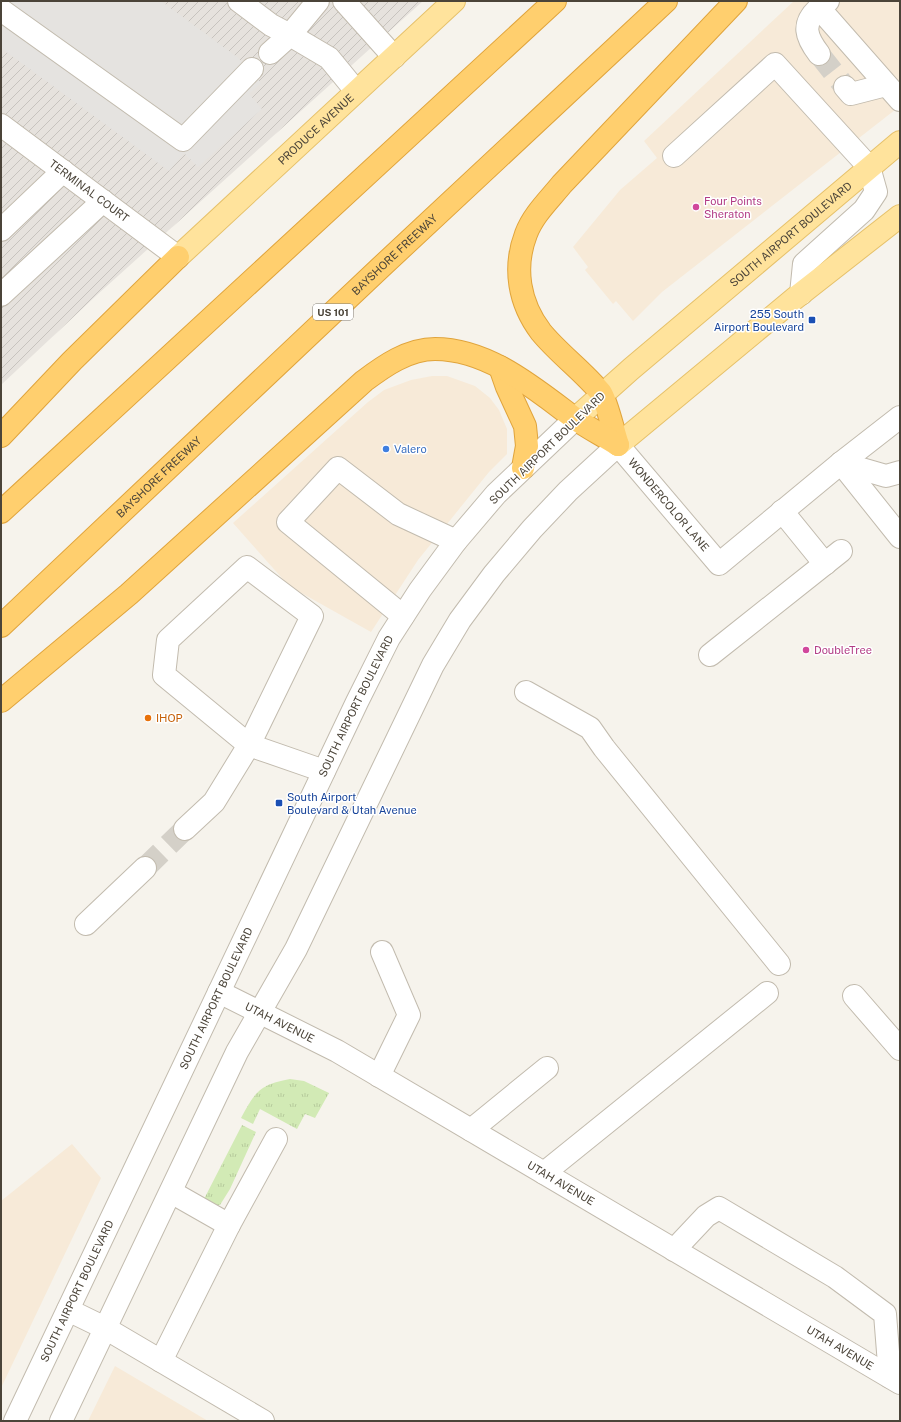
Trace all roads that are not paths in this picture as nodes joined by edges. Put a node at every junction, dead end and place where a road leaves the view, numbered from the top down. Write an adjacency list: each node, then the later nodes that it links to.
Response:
1 (239, 1): 10 (street)
2 (318, 1): 10 (street)
3 (344, 1): 13 (street)
4 (454, 1): 13 (main road, PRODUCE AVENUE)
5 (556, 1): 39 (highway)
6 (666, 1): 43 (highway, BAYSHORE FREEWAY / US 101)
7 (736, 1): 30 (highway)
8 (823, 4): 12 (street); 17 (street)
9 (1, 10): 14 (street)
10 (290, 35): 11 (street); 16 (street)
11 (270, 53)
12 (819, 54)
13 (394, 57): 16 (main road, PRODUCE AVENUE)
14 (252, 69)
15 (845, 87): 17 (street)
16 (356, 91): 26 (main road, PRODUCE AVENUE)
17 (893, 93)
18 (1, 125): 22 (street, TERMINAL COURT)
19 (900, 142): 21 (main road, SOUTH AIRPORT BOULEVARD)
20 (674, 156): 21 (street)
21 (869, 167): 28 (street); 30 (main road, SOUTH AIRPORT BOULEVARD)
22 (63, 172): 23 (street, TERMINAL COURT); 25 (street)
23 (103, 201): 26 (street, TERMINAL COURT); 27 (street)
24 (900, 216): 28 (main road)
25 (1, 230)
26 (178, 257): 33 (highway)
27 (1, 294)
28 (801, 294): 34 (main road)
29 (500, 367): 32 (highway); 36 (highway); 46 (highway)
30 (602, 395): 32 (main road, SOUTH AIRPORT BOULEVARD); 34 (highway)
31 (900, 417): 35 (street)
32 (575, 419): 34 (highway); 36 (street, SOUTH AIRPORT BOULEVARD)
33 (1, 436)
34 (618, 445): 38 (street, WONDERCOLOR LANE); 57 (street)
35 (841, 463): 37 (street); 38 (street); 40 (street)
36 (523, 468): 41 (street, SOUTH AIRPORT BOULEVARD)
37 (900, 472)
38 (782, 511): 44 (street)
39 (1, 512)
40 (900, 537)
41 (456, 541): 42 (street, SOUTH AIRPORT BOULEVARD); 42 (street)
42 (403, 616): 48 (street, SOUTH AIRPORT BOULEVARD)
43 (1, 626)
44 (710, 655)
45 (526, 692): 53 (street)
46 (1, 701)
47 (249, 745): 47 (street); 48 (street); 49 (street)
48 (324, 771): 54 (street, SOUTH AIRPORT BOULEVARD)
49 (186, 829)
50 (145, 868): 51 (street)
51 (86, 924)
52 (382, 952): 60 (street)
53 (779, 964)
54 (219, 992): 57 (street, UTAH AVENUE); 67 (street, SOUTH AIRPORT BOULEVARD)
55 (766, 993): 63 (street)
56 (854, 996): 58 (street)
57 (260, 1013): 60 (street, UTAH AVENUE); 64 (street)
58 (900, 1049)
59 (548, 1068): 61 (street)
60 (379, 1076): 61 (street, UTAH AVENUE)
61 (471, 1130): 63 (street, UTAH AVENUE)
62 (276, 1139): 65 (street)
63 (544, 1173): 66 (street, UTAH AVENUE)
64 (171, 1192): 65 (street); 68 (street)
65 (230, 1225): 69 (street)
66 (674, 1250): 70 (street, UTAH AVENUE); 70 (street)
67 (68, 1310): 68 (street); 71 (street, SOUTH AIRPORT BOULEVARD)
68 (105, 1328): 69 (street); 72 (street)
69 (161, 1360): 73 (street)
70 (895, 1380)
71 (16, 1421)
72 (61, 1421)
73 (263, 1421)

